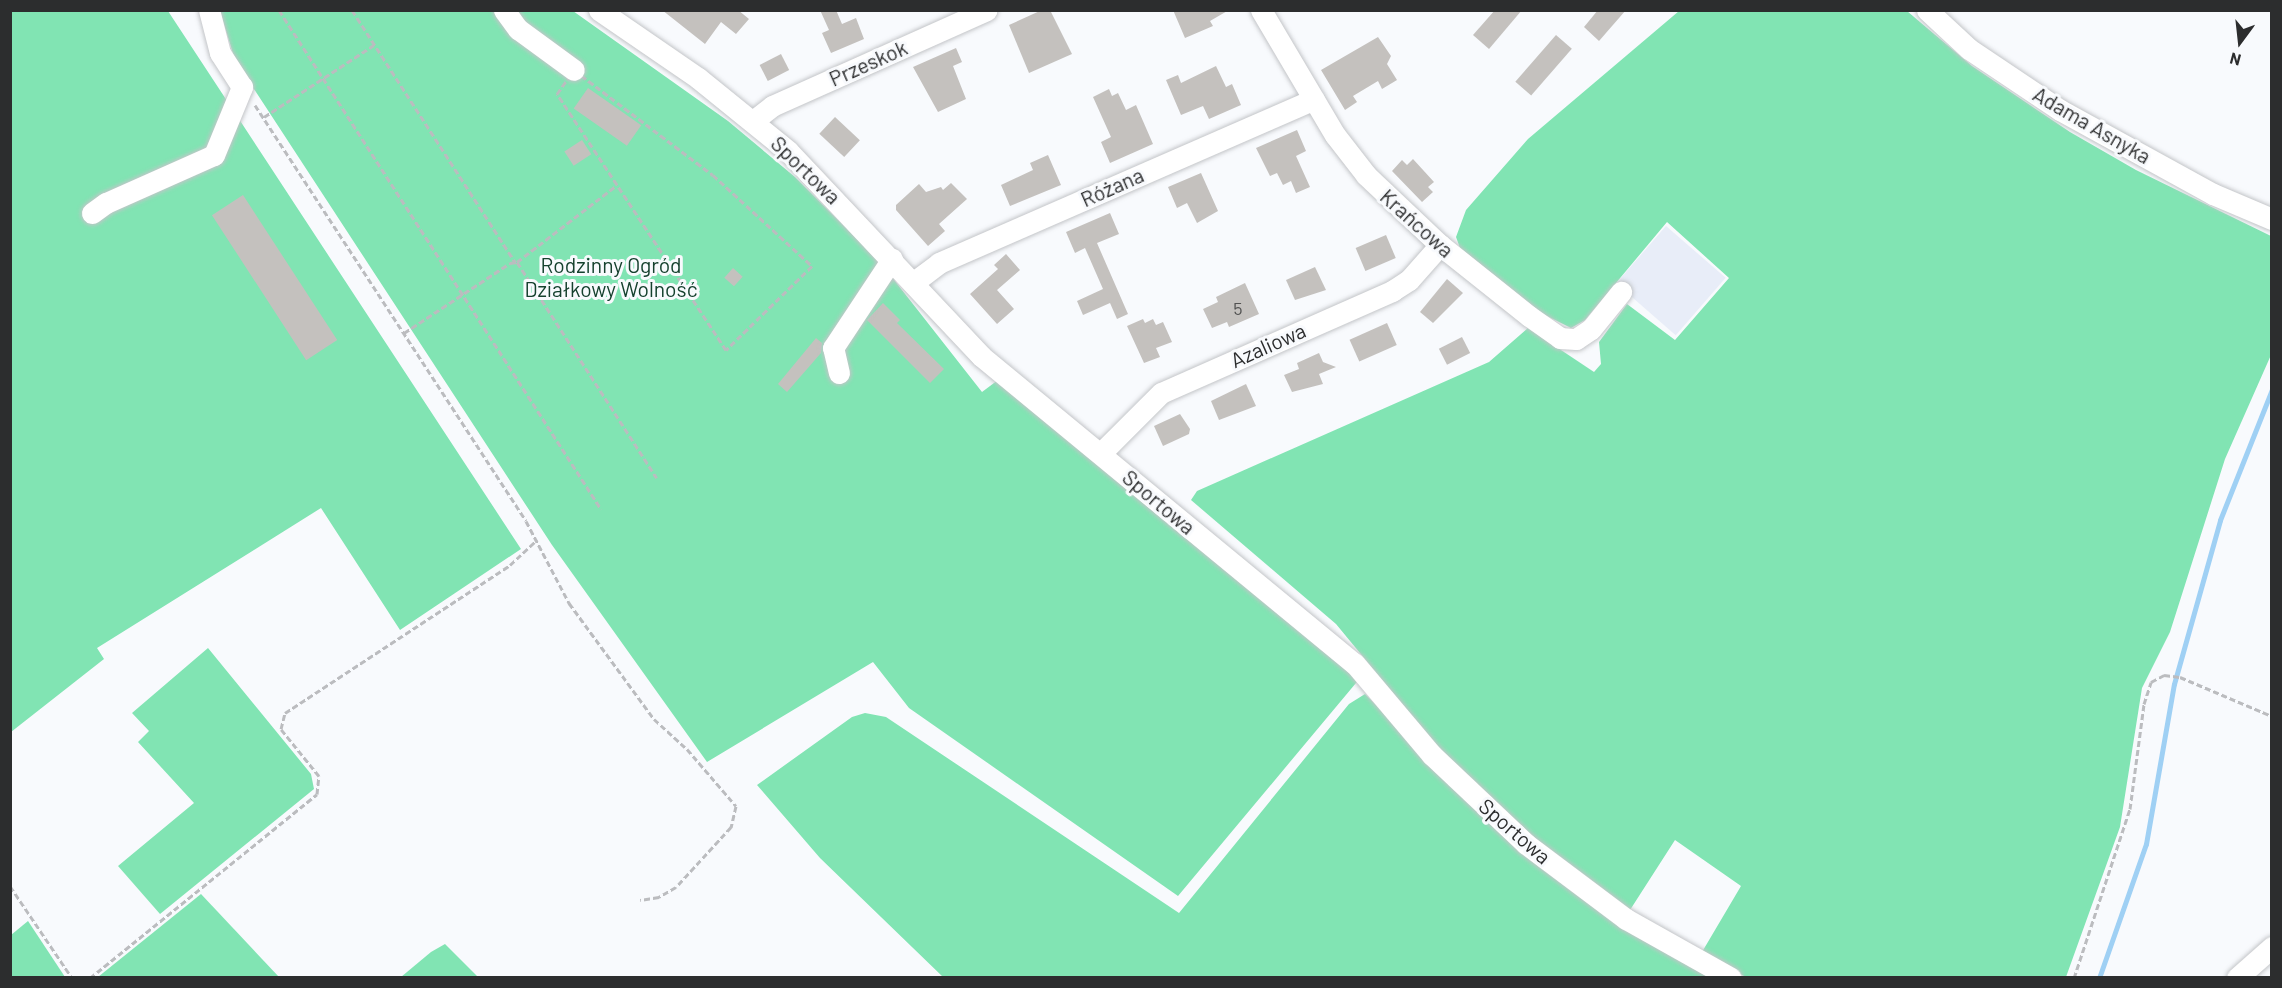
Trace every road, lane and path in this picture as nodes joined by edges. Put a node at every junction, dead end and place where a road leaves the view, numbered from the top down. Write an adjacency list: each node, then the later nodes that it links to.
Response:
1 (209, 10): 12 (street)
2 (279, 10): 11 (path)
3 (352, 10): 9 (path)
4 (504, 10): 10 (street)
5 (599, 10): 15 (street, Sportowa)
6 (987, 10): 15 (street, Przeskok)
7 (1261, 10): 13 (street, Krańcowa)
8 (1927, 10): 18 (street, Adama Asnyka)
9 (374, 45): 11 (path); 21 (path)
10 (574, 70): 16 (path); 16 (path)
11 (322, 78): 14 (path); 24 (path)
12 (242, 87): 14 (path); 17 (street)
13 (1314, 99): 19 (street, Krańcowa); 22 (street, Różana)
14 (264, 117): 25 (path)
15 (753, 121): 20 (street, Sportowa)
16 (617, 185): 21 (path)
17 (92, 213)
18 (2271, 219)
19 (1440, 245): 23 (street, Krańcowa); 27 (street, Azaliowa)
20 (892, 259): 22 (street, Sportowa); 26 (street)
21 (516, 262): 24 (path); 28 (path)
22 (914, 282): 27 (street, Sportowa)
23 (1621, 292)
24 (462, 295): 25 (path); 29 (path)
25 (405, 333): 30 (path)
26 (839, 373)
27 (1101, 453): 37 (street, Sportowa)
28 (657, 478)
29 (601, 509)
30 (537, 540): 33 (path); 36 (path)
31 (2271, 717): 38 (path)
32 (10, 886): 35 (path)
33 (640, 900)
34 (2271, 947): 39 (street)
35 (72, 978)
36 (90, 978)
37 (1731, 978)
38 (2074, 978)
39 (2238, 978)

